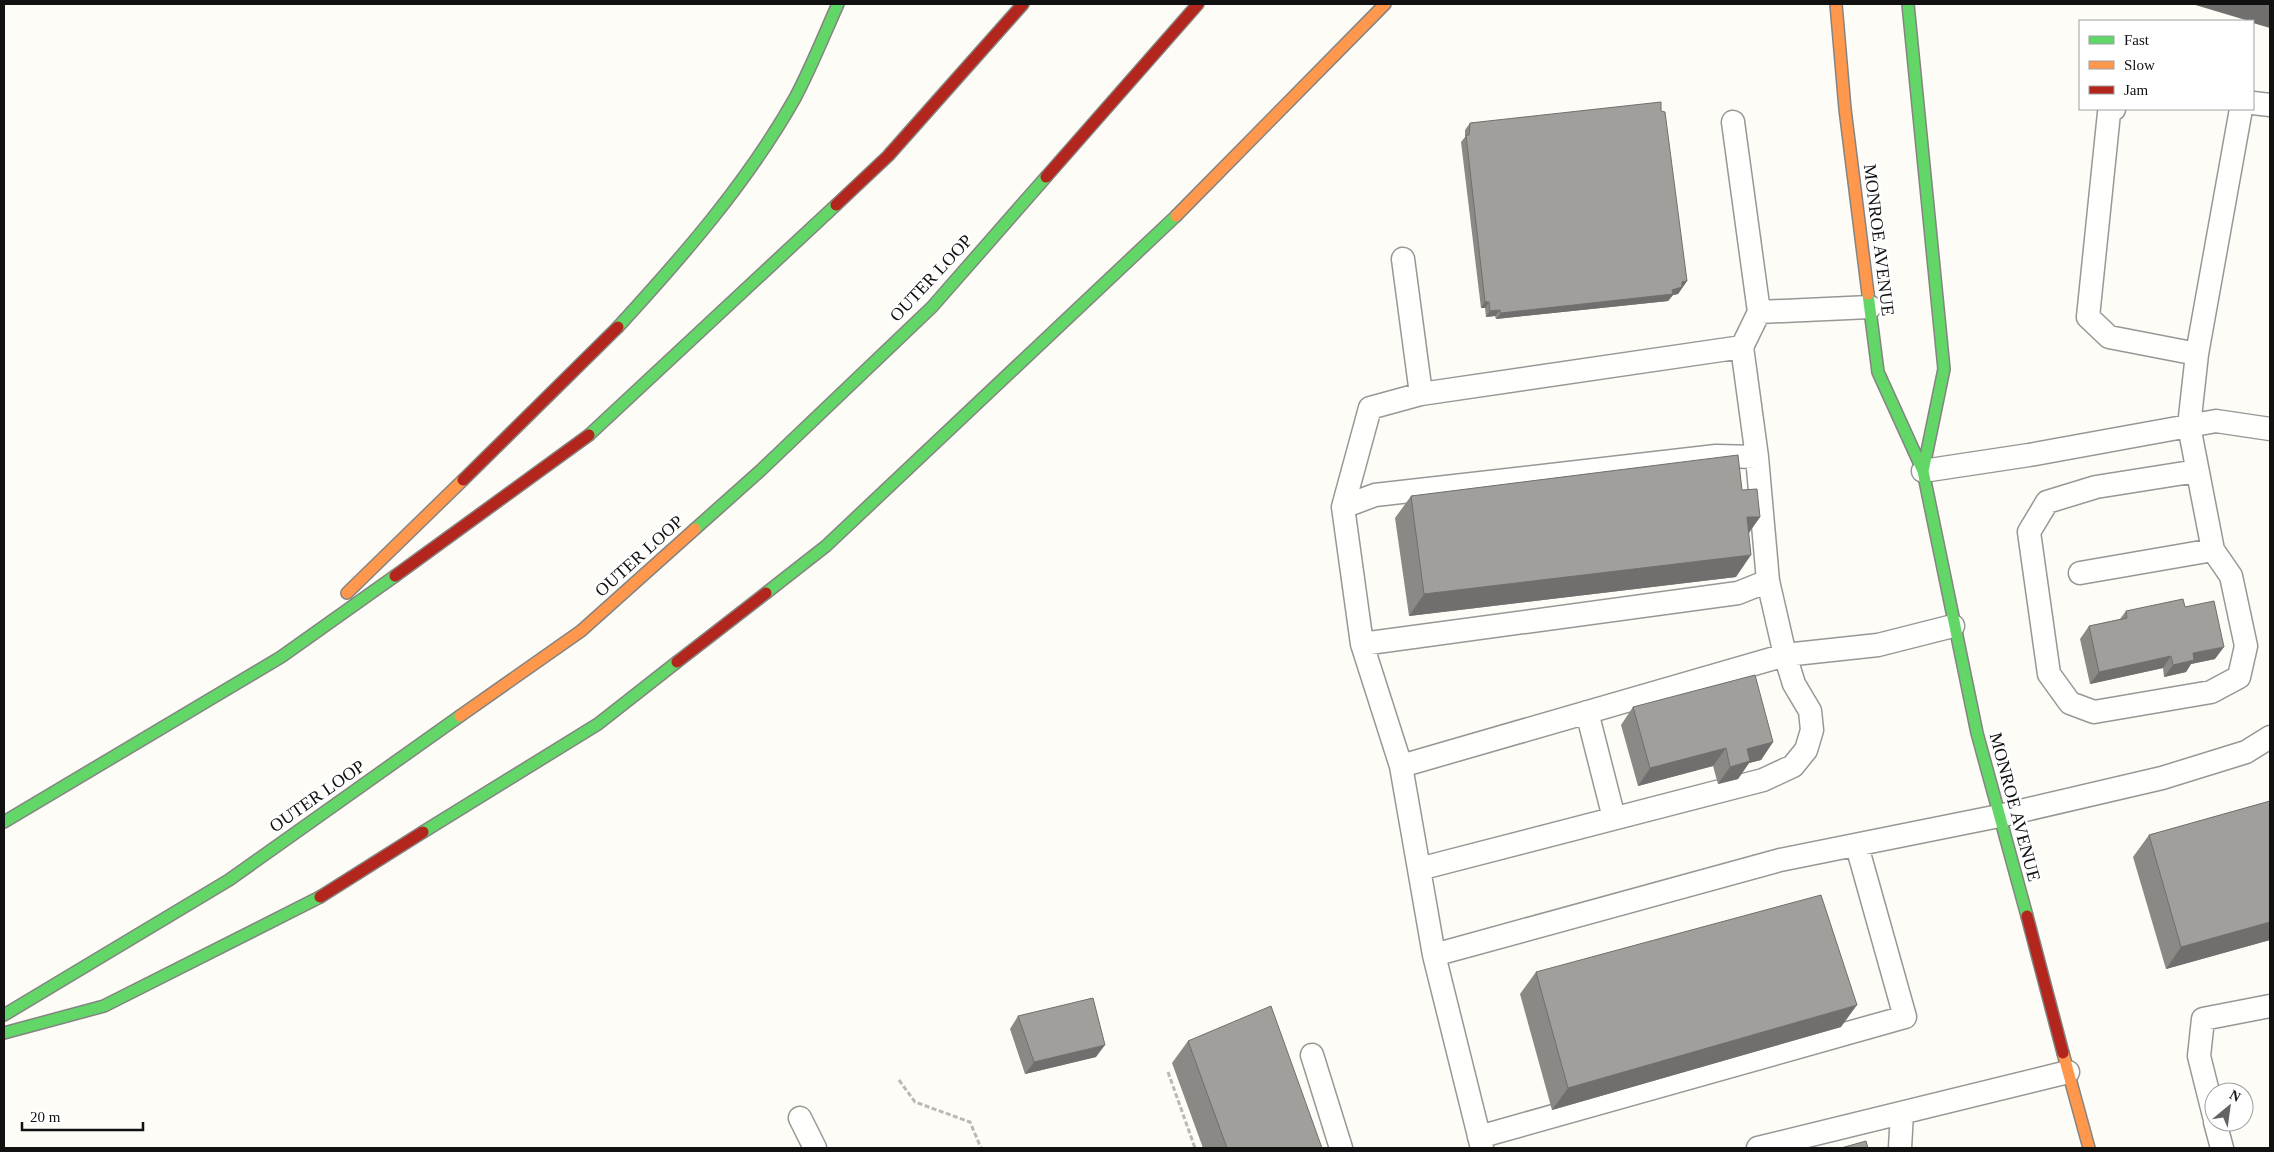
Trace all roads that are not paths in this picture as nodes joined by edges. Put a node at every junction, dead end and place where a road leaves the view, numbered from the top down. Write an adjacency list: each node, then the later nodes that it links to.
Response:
1 (838, 4): 30 (main road)
2 (1023, 4): 30 (main road)
3 (1198, 4): 41 (main road, OUTER LOOP)
4 (1384, 4): 42 (main road)
5 (1836, 4): 13 (main road, MONROE AVENUE)
6 (1908, 4): 21 (main road, MONROE AVENUE)
7 (2254, 103): 8 (lane)
8 (2270, 105)
9 (2113, 110): 16 (lane)
10 (2241, 110): 16 (lane)
11 (1733, 122): 14 (lane)
12 (1403, 259): 17 (lane)
13 (1870, 307): 14 (lane); 21 (main road, MONROE AVENUE)
14 (1760, 312): 15 (lane)
15 (1742, 347): 17 (lane); 20 (lane)
16 (2197, 354): 18 (lane)
17 (1421, 394): 23 (lane)
18 (2189, 426): 19 (lane); 21 (lane); 22 (lane)
19 (2270, 429)
20 (1757, 457): 23 (lane); 26 (lane)
21 (1923, 471): 27 (main road, MONROE AVENUE)
22 (2197, 471): 24 (lane); 24 (lane)
23 (1343, 507): 28 (lane)
24 (2213, 550): 25 (lane)
25 (2080, 573)
26 (1768, 581): 28 (lane); 29 (lane)
27 (1953, 626): 29 (lane); 34 (main road, MONROE AVENUE)
28 (1362, 644): 33 (lane)
29 (1785, 655): 31 (lane); 35 (lane)
30 (281, 657): 36 (main road)
31 (1587, 712): 33 (lane); 35 (lane)
32 (2270, 737): 34 (lane)
33 (1402, 766): 38 (lane)
34 (1999, 816): 37 (lane); 44 (main road, MONROE AVENUE)
35 (1614, 818): 38 (lane)
36 (4, 822)
37 (1857, 846): 39 (lane); 49 (lane)
38 (1419, 869): 39 (lane)
39 (1434, 956): 49 (lane)
40 (2270, 1006): 45 (lane)
41 (4, 1016)
42 (4, 1033)
43 (1312, 1054): 51 (lane)
44 (2068, 1072): 46 (lane); 54 (main road, MONROE AVENUE)
45 (2206, 1082)
46 (1902, 1113): 52 (lane); 53 (lane)
47 (800, 1118): 50 (lane)
48 (2218, 1132): 55 (lane)
49 (1480, 1143)
50 (815, 1148)
51 (1341, 1148)
52 (1758, 1148)
53 (1900, 1148)
54 (2089, 1148)
55 (2222, 1148)

